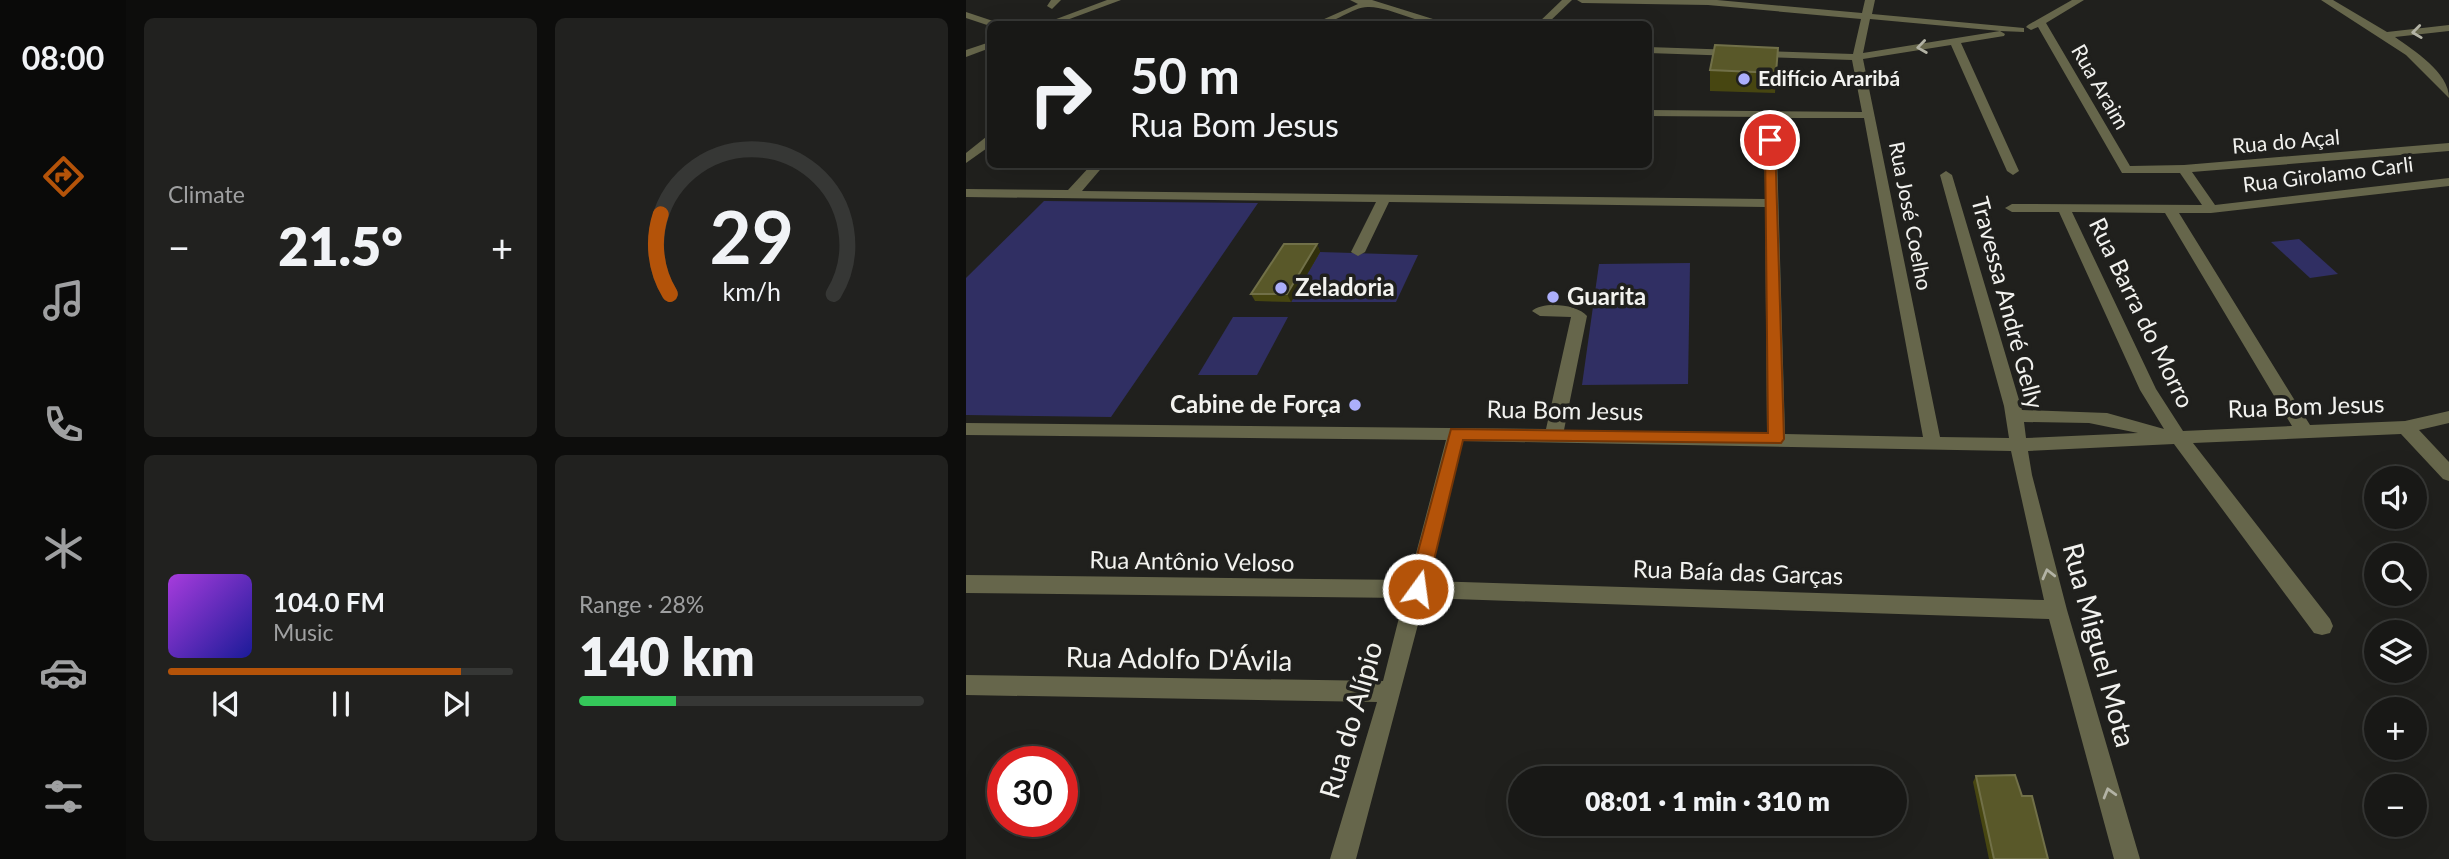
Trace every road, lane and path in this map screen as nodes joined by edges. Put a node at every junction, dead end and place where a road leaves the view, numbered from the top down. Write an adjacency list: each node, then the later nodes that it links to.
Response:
1 (1116, 0): 12 (street)
2 (1355, 0): 9 (street)
3 (1566, 0): 15 (street)
4 (1582, 0): 5 (street)
5 (1612, 0): 11 (street)
6 (1870, 0): 11 (street, Rua José Coelho)
7 (2079, 0): 17 (street)
8 (2326, 0): 20 (street)
9 (1371, 2): 13 (street); 14 (street)
10 (966, 15): 16 (street)
11 (1865, 15): 19 (street); 25 (street, Rua José Coelho)
12 (1056, 21)
13 (1325, 21)
14 (1434, 21)
15 (1545, 21)
16 (987, 22)
17 (2041, 23): 19 (street); 35 (street, Rua Araim)
18 (2449, 28): 20 (street, one-way to 20)
19 (2021, 30): 21 (street)
20 (2386, 35): 26 (street)
21 (1955, 42): 25 (street, one-way to 25); 36 (street)
22 (987, 46): 24 (street)
23 (1652, 50): 25 (street)
24 (966, 54)
25 (1857, 57): 29 (street, Rua José Coelho)
26 (2449, 95)
27 (1652, 113): 28 (street)
28 (1770, 114): 29 (street); 42 (street)
29 (1869, 116): 58 (street, Rua José Coelho)
30 (987, 142): 32 (street)
31 (2449, 147): 34 (street, Rua do Açal)
32 (966, 159)
33 (1095, 168): 40 (street)
34 (2184, 169): 35 (street, Rua do Açal); 45 (street, Rua Girolamo Carli)
35 (2126, 170)
36 (2013, 171)
37 (1946, 175): 49 (street, Travessa André Gelly)
38 (2449, 182): 45 (street, Rua Girolamo Carli)
39 (966, 193): 40 (street)
40 (1073, 193): 41 (street)
41 (1384, 198): 42 (street); 47 (street)
42 (1770, 203): 57 (street)
43 (2012, 208): 44 (street, Rua Girolamo Carli)
44 (2064, 209): 46 (street, Rua Girolamo Carli); 56 (street, Rua Barra do Morro)
45 (2211, 209): 46 (street, Rua Girolamo Carli)
46 (2171, 211): 53 (street)
47 (1358, 252)
48 (1540, 311): 55 (street)
49 (2014, 416): 56 (street, Rua Bom Jesus); 59 (street, Travessa André Gelly)
50 (2449, 417): 51 (street, Rua Bom Jesus)
51 (2405, 427): 53 (street, Rua Bom Jesus); 60 (street)
52 (966, 429): 54 (street, Rua Bom Jesus)
53 (2305, 432): 56 (street, Rua Bom Jesus)
54 (1457, 434): 55 (street, Rua Bom Jesus); 62 (street, Rua do Alípio)
55 (1554, 435): 57 (street, Rua Bom Jesus)
56 (2171, 437): 59 (street, Rua Bom Jesus); 64 (street, Rua Barra do Morro)
57 (1776, 439): 58 (street, Rua Bom Jesus)
58 (1932, 442): 59 (street, Rua Bom Jesus)
59 (2018, 445): 63 (street, Rua Miguel Mota, one-way to 59)
60 (2449, 474)
61 (966, 584): 62 (street, Rua Antônio Veloso)
62 (1418, 589): 63 (street, Rua Baía das Garças); 66 (street, Rua do Alípio)
63 (2057, 610): 68 (street, Rua Miguel Mota, one-way to 63)
64 (2322, 626)
65 (966, 685): 66 (street, Rua Adolfo D'Ávila)
66 (1391, 692): 67 (street, Rua do Alípio)
67 (1343, 859)
68 (2127, 859)

